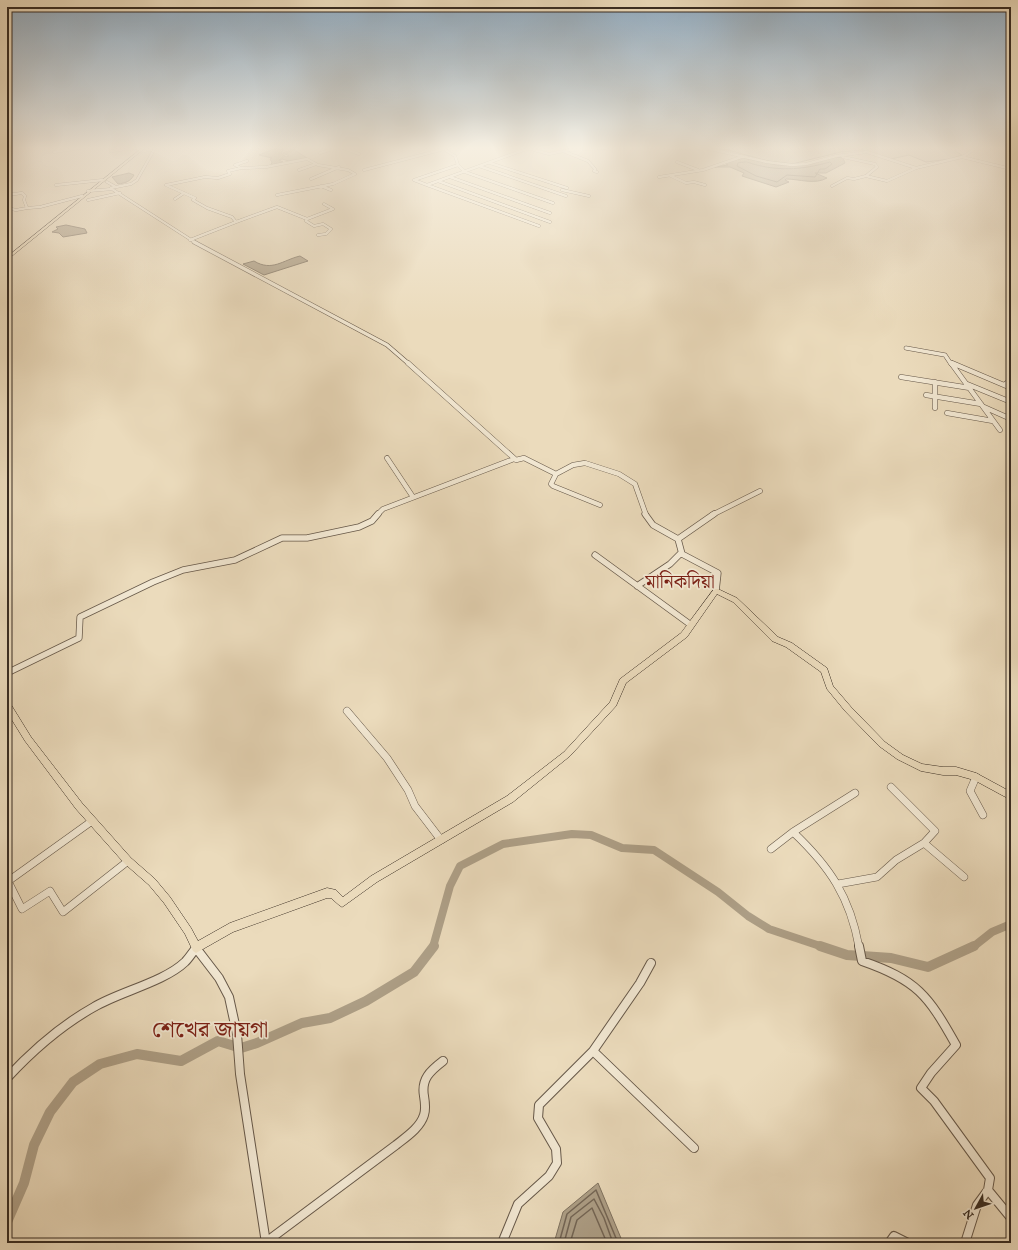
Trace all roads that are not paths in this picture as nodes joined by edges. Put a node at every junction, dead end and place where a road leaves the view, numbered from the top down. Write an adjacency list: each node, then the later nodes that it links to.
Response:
1 (43, 206): 10 (street)
2 (70, 206): 18 (main road)
3 (138, 206): 17 (street)
4 (204, 206): 13 (street)
5 (329, 206): 12 (street)
6 (485, 206): 15 (street)
7 (507, 206): 14 (street)
8 (532, 206): 11 (street)
9 (7, 208): 10 (street)
10 (27, 208)
11 (550, 213)
12 (307, 219): 13 (street); 16 (street)
13 (236, 222): 17 (street)
14 (550, 222)
15 (539, 226)
16 (318, 235)
17 (190, 240): 38 (street)
18 (7, 259)
19 (906, 348): 20 (street)
20 (951, 362): 24 (street); 25 (street)
21 (901, 377): 23 (street)
22 (1011, 380): 25 (street)
23 (935, 382): 26 (street); 29 (street)
24 (966, 384): 26 (street); 30 (street)
25 (1004, 385): 27 (street)
26 (970, 388): 31 (street)
27 (1011, 388)
28 (926, 395): 29 (street)
29 (935, 396): 31 (street); 32 (street)
30 (1011, 402)
31 (982, 405): 34 (street); 35 (street)
32 (936, 408)
33 (947, 413): 35 (street)
34 (1011, 418)
35 (993, 421): 36 (street)
36 (1000, 430)
37 (387, 458): 41 (street)
38 (514, 459): 39 (street); 41 (street)
39 (556, 474): 42 (street); 43 (street)
40 (760, 491): 43 (street)
41 (413, 497): 49 (street)
42 (600, 505)
43 (678, 538): 44 (street)
44 (681, 553): 46 (street); 47 (street)
45 (595, 555): 46 (street)
46 (638, 586): 48 (street)
47 (716, 591): 48 (main road); 52 (main road)
48 (691, 625): 59 (main road)
49 (7, 672)
50 (7, 705): 57 (main road)
51 (347, 711): 59 (street)
52 (976, 777): 55 (main road); 56 (street)
53 (891, 787): 60 (street)
54 (855, 793): 58 (street)
55 (1011, 796)
56 (983, 815)
57 (92, 821): 62 (main road); 64 (street)
58 (794, 832): 61 (street); 65 (street)
59 (441, 840): 66 (main road)
60 (924, 843): 63 (street); 65 (street)
61 (771, 849)
62 (128, 861): 64 (street); 66 (main road)
63 (964, 877)
64 (7, 882)
65 (838, 884): 72 (street)
66 (196, 948): 70 (street); 74 (street)
67 (651, 963): 68 (street)
68 (593, 1051): 71 (street); 75 (street)
69 (443, 1061): 74 (street)
70 (7, 1078)
71 (694, 1148)
72 (988, 1190): 73 (street); 78 (street)
73 (1011, 1218)
74 (266, 1243)
75 (502, 1243)
76 (889, 1243): 77 (street)
77 (908, 1243)
78 (965, 1243)

